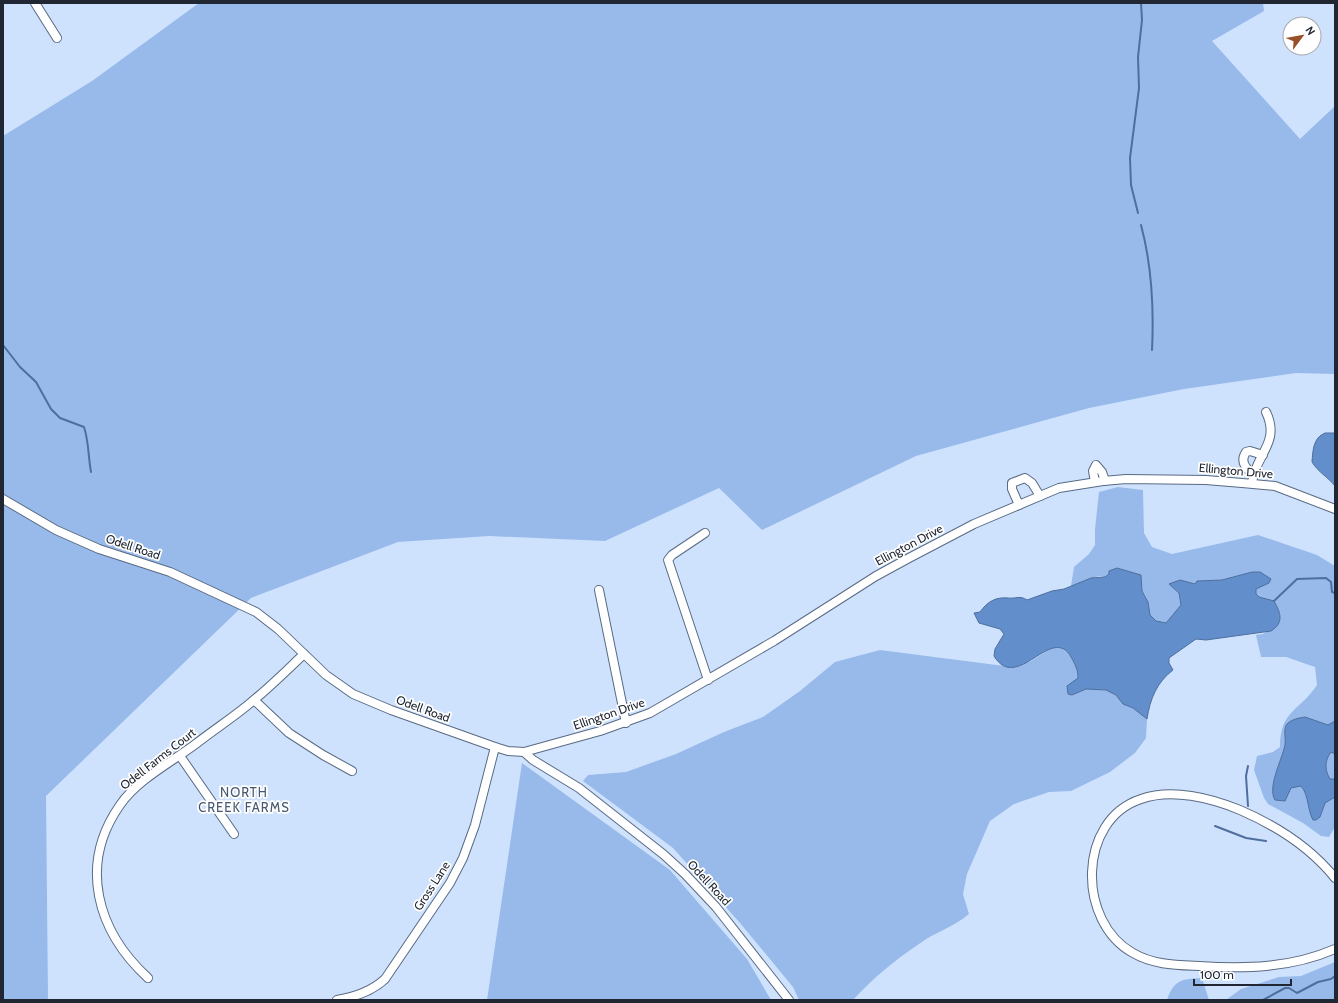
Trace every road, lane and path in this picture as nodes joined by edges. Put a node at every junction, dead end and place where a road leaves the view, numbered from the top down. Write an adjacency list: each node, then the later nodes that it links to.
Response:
1 (35, 3): 2 (street)
2 (57, 38)
3 (1266, 412): 4 (street)
4 (1263, 454): 5 (street); 5 (street)
5 (1253, 474): 8 (street)
6 (1105, 481): 7 (street, Ellington Drive); 7 (street); 8 (street, Ellington Drive)
7 (1095, 482): 9 (street, Ellington Drive)
8 (1252, 483): 12 (street, Ellington Drive)
9 (1040, 496): 11 (street, Ellington Drive); 11 (street)
10 (3, 499): 15 (street, Odell Road)
11 (1019, 505): 16 (street, Ellington Drive)
12 (1335, 509)
13 (705, 533): 16 (street)
14 (600, 590): 18 (street)
15 (304, 654): 17 (street, Odell Farms Court); 19 (street, Odell Road)
16 (708, 680): 18 (street, Ellington Drive)
17 (254, 700): 21 (street, Odell Farms Court); 22 (street)
18 (626, 723): 20 (street, Ellington Drive)
19 (495, 747): 20 (street, Odell Road); 27 (street, Gross Lane)
20 (524, 752): 28 (street, Odell Road)
21 (180, 756): 23 (street); 26 (street, Odell Farms Court)
22 (352, 771)
23 (234, 834)
24 (1335, 878): 25 (street)
25 (1335, 949)
26 (148, 978)
27 (337, 1000)
28 (789, 1000)

